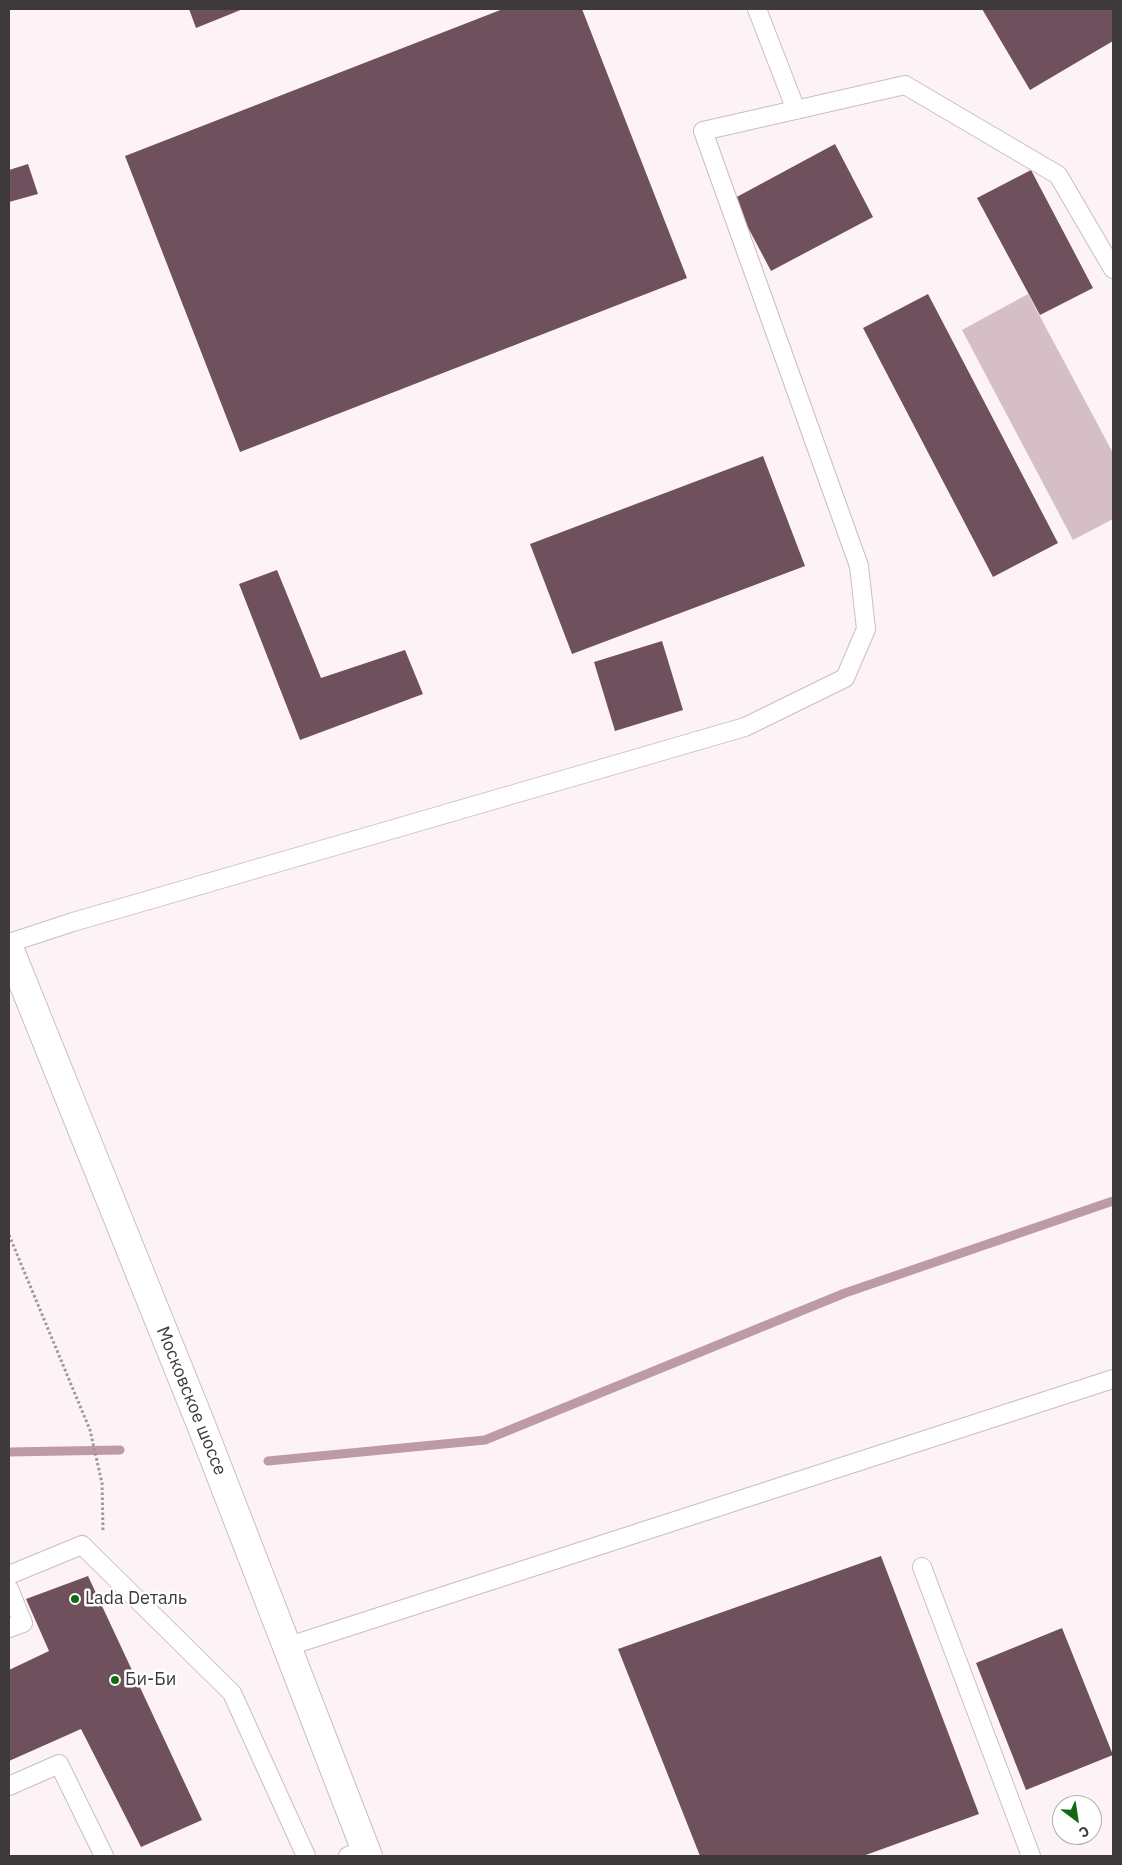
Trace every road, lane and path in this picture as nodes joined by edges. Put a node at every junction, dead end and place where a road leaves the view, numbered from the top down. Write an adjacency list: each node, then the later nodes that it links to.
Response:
1 (757, 9): 2 (lane)
2 (796, 110): 3 (lane); 4 (lane)
3 (1113, 269)
4 (9, 943)
5 (9, 948): 13 (main road, Московское шоссе)
6 (9, 1235): 8 (path)
7 (1113, 1379): 13 (lane)
8 (103, 1533)
9 (922, 1567): 18 (lane)
10 (9, 1575): 17 (lane)
11 (9, 1589): 12 (lane)
12 (9, 1628)
13 (286, 1647): 15 (main road, Московское шоссе)
14 (9, 1786): 16 (lane)
15 (360, 1854)
16 (104, 1856)
17 (306, 1856)
18 (1031, 1856)

